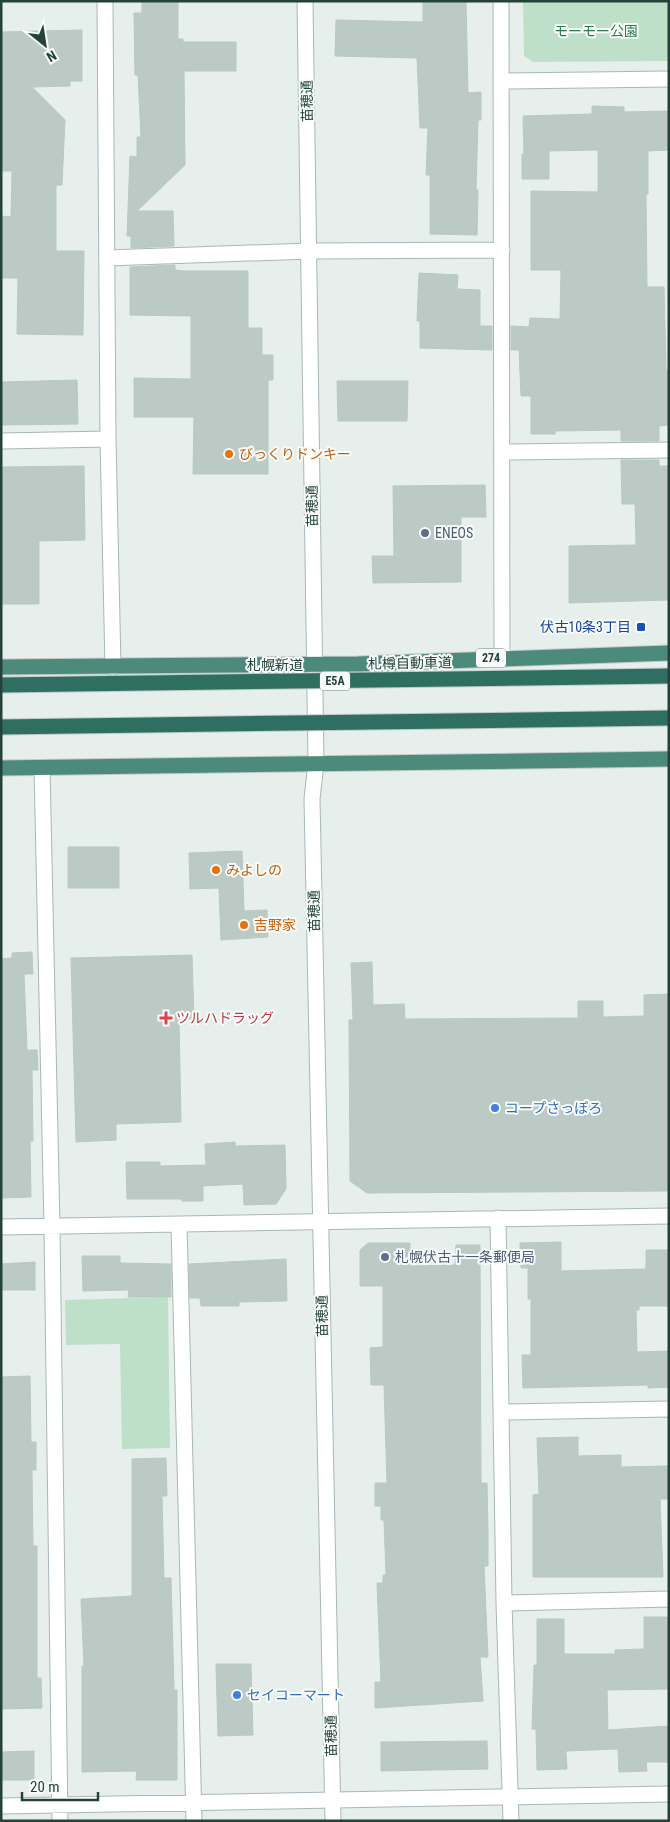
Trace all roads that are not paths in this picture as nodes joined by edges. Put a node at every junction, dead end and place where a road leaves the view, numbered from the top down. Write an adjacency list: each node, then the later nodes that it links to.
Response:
1 (105, 1): 8 (street)
2 (305, 1): 7 (street, 苗穂通)
3 (501, 1): 5 (street)
4 (669, 79): 5 (street)
5 (501, 81): 6 (street)
6 (502, 250): 7 (street); 12 (street)
7 (310, 251): 8 (street); 15 (street, 苗穂通)
8 (107, 258): 9 (street)
9 (108, 439): 10 (street); 17 (street)
10 (1, 441)
11 (669, 450): 12 (street)
12 (503, 452): 14 (street)
13 (669, 652): 14 (highway, 札幌新道 / 274)
14 (502, 657): 15 (highway, 札幌新道 / 274)
15 (313, 665): 17 (highway, 札幌新道 / 274); 23 (street, 苗穂通)
16 (1, 667): 17 (highway, 札幌新道 / 274)
17 (112, 667)
18 (669, 676): 19 (highway, 札樽自動車道 / E5A, bridge)
19 (1, 685)
20 (669, 718): 21 (highway, bridge)
21 (1, 727)
22 (669, 759): 23 (highway)
23 (316, 763): 25 (highway); 28 (street, 苗穂通)
24 (1, 768): 25 (highway)
25 (42, 768): 30 (street)
26 (669, 1216): 27 (street)
27 (498, 1218): 28 (street); 33 (street)
28 (320, 1222): 29 (street); 38 (street, 苗穂通)
29 (179, 1225): 30 (street); 39 (street)
30 (52, 1227): 31 (street); 40 (street)
31 (1, 1228)
32 (669, 1408): 33 (street)
33 (502, 1412): 35 (street)
34 (669, 1599): 35 (street)
35 (504, 1603): 37 (street)
36 (669, 1794): 37 (street)
37 (510, 1797): 38 (street); 45 (street)
38 (332, 1800): 39 (street); 44 (street, 苗穂通)
39 (194, 1802): 40 (street); 43 (street)
40 (60, 1805): 41 (street); 42 (street)
41 (1, 1806)
42 (60, 1821)
43 (194, 1821)
44 (333, 1821)
45 (511, 1821)

